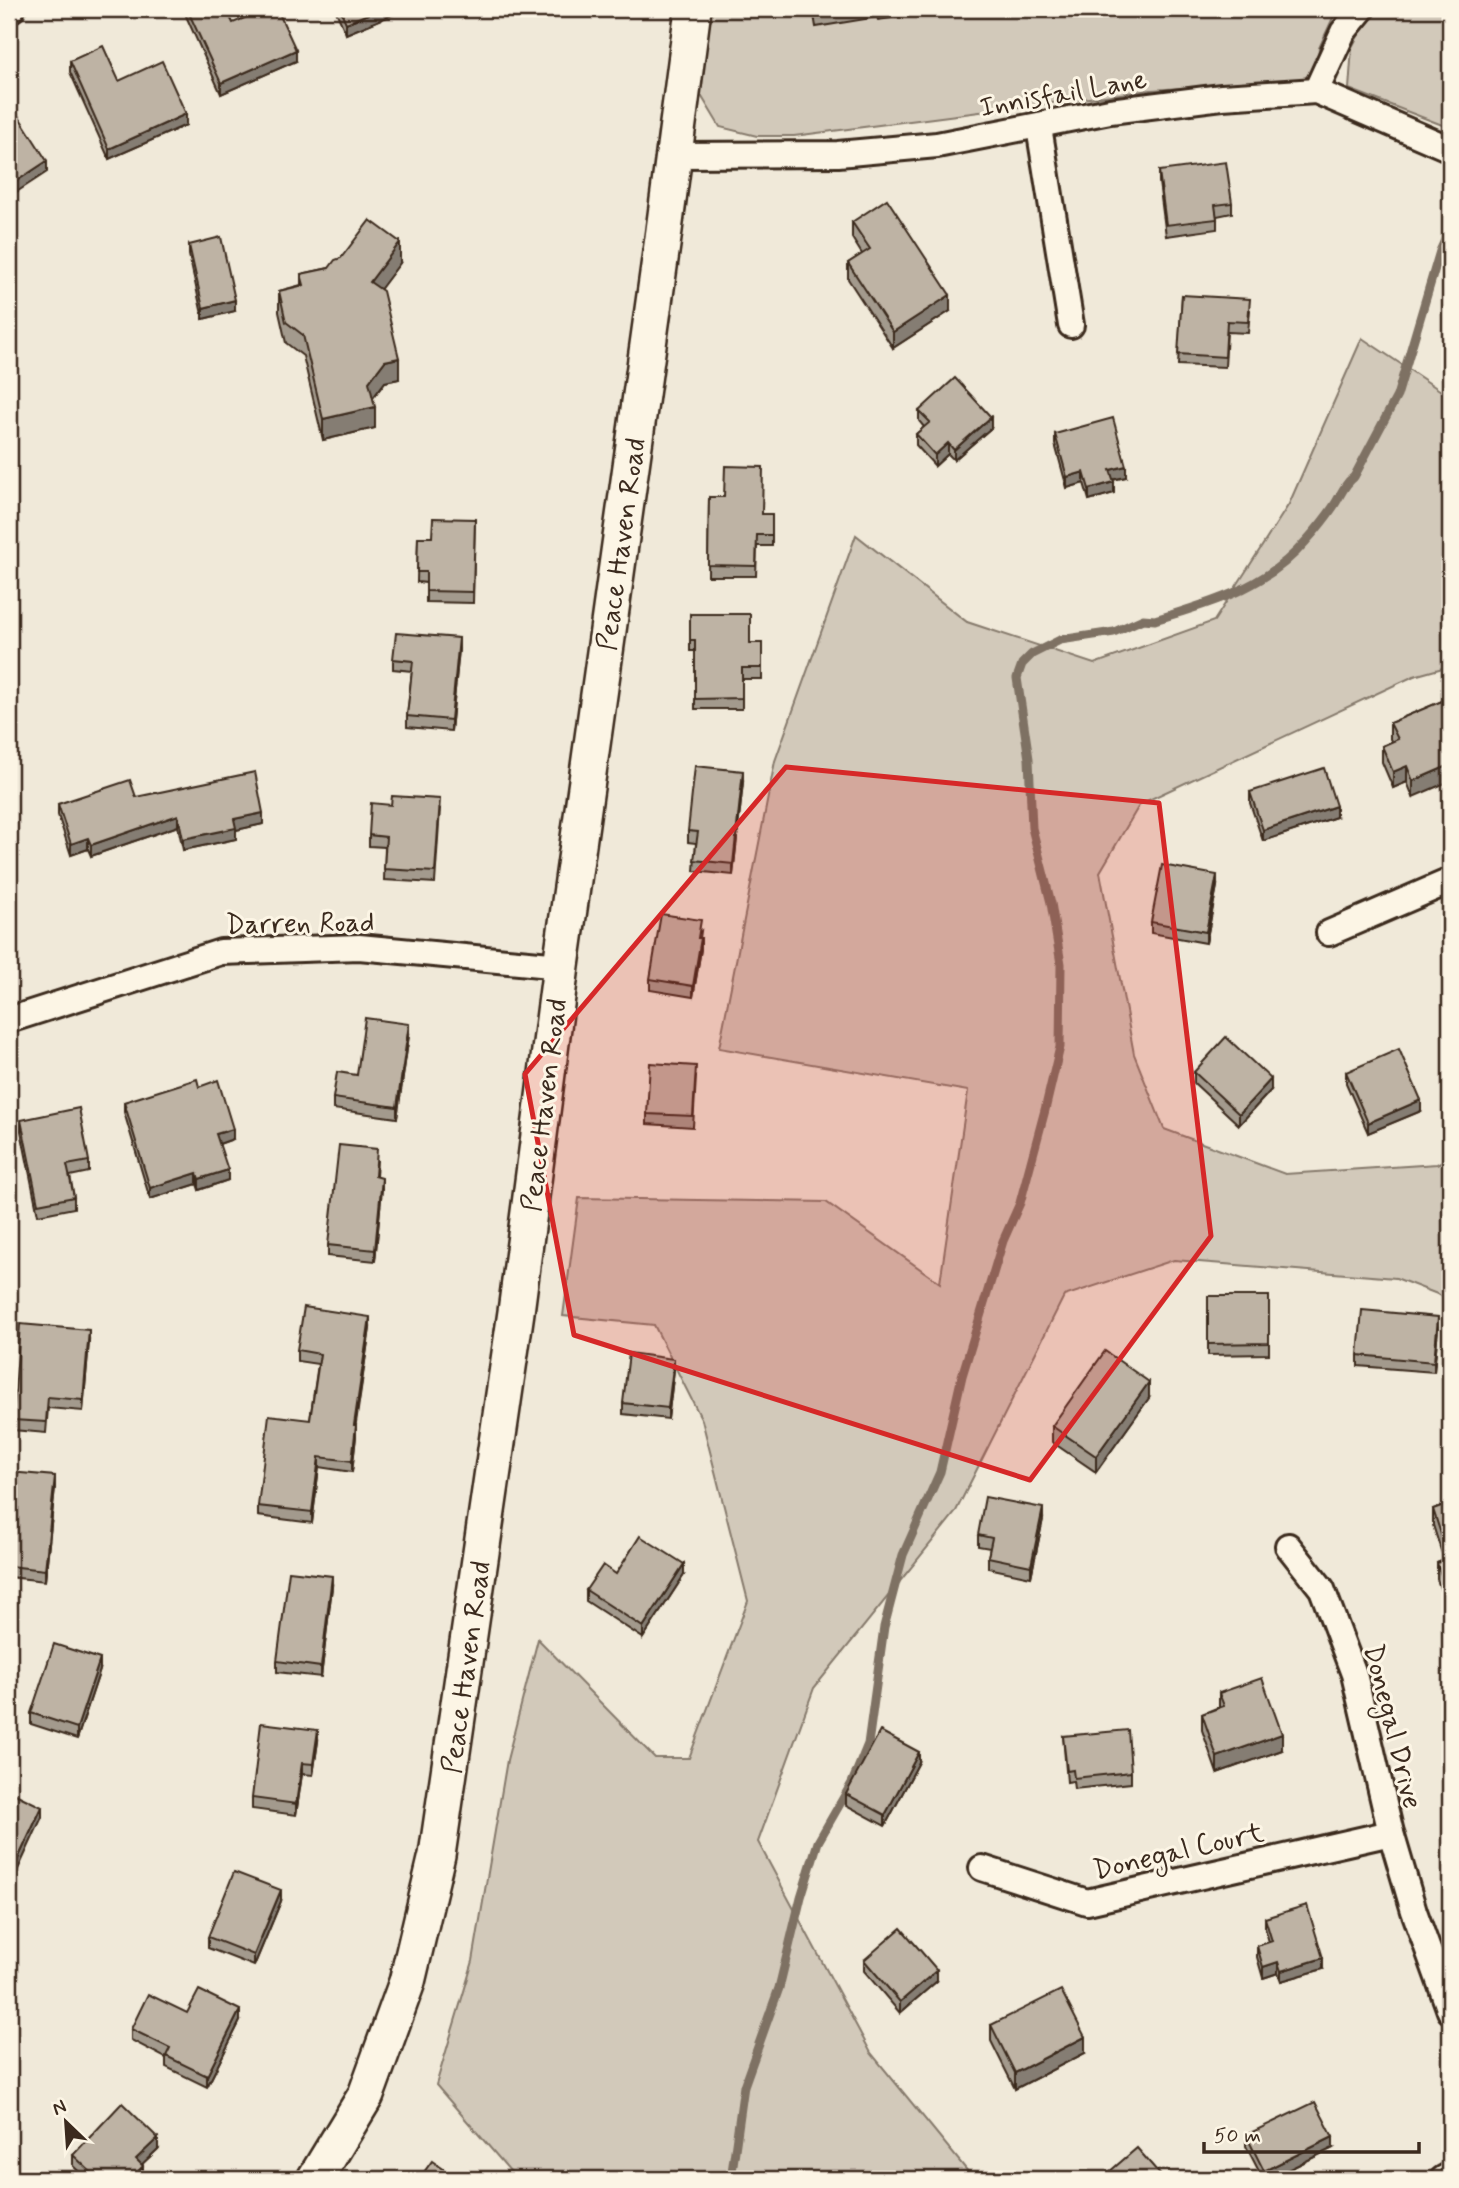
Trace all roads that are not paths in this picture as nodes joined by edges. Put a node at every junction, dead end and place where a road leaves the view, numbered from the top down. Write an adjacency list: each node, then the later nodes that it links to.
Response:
1 (693, 9): 6 (main road, Peace Haven Road)
2 (1362, 9): 3 (street)
3 (1316, 91): 4 (street, Innisfail Lane); 5 (street, Innisfail Lane)
4 (1040, 127): 6 (street, Innisfail Lane); 7 (street)
5 (1450, 149)
6 (674, 155): 10 (main road, Peace Haven Road)
7 (1071, 326)
8 (1450, 881): 9 (street)
9 (1329, 933)
10 (561, 966): 11 (street, Darren Road); 17 (main road, Peace Haven Road)
11 (9, 1020)
12 (1287, 1546): 13 (street, Donegal Drive)
13 (1391, 1833): 14 (street, Donegal Court); 15 (street, Donegal Drive)
14 (982, 1868)
15 (1450, 2011)
16 (1450, 2175): 18 (street)
17 (315, 2179)
18 (1443, 2179)

